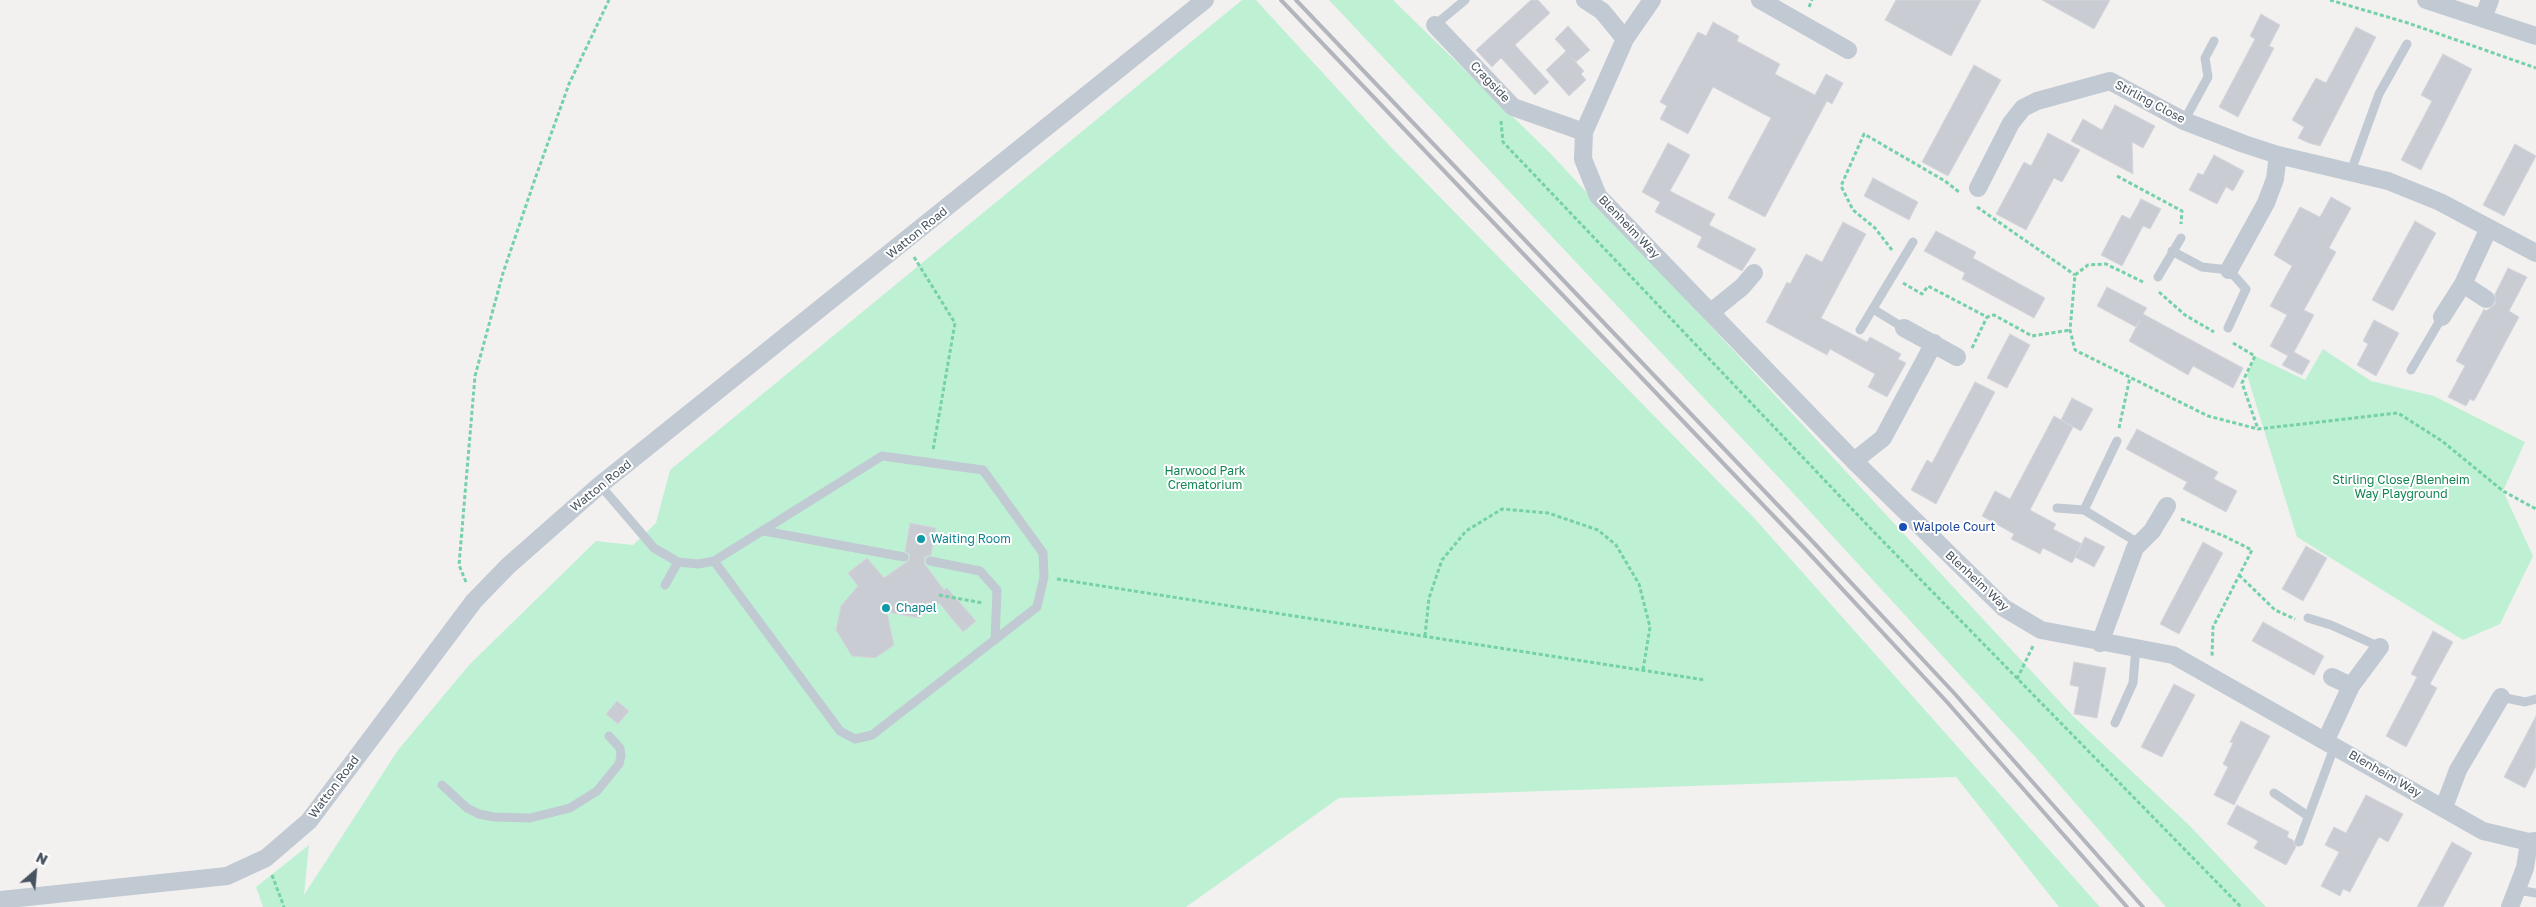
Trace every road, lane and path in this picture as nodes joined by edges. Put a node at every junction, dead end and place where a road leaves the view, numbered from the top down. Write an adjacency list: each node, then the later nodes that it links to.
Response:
1 (609, 0): 74 (path)
2 (1205, 0): 29 (street, Watton Road)
3 (1465, 0): 11 (lane)
4 (1585, 0): 13 (street)
5 (1652, 0): 13 (street, Blenheim Way)
6 (1760, 0): 16 (street)
7 (2330, 0): 17 (path)
8 (2426, 0): 10 (street)
9 (2490, 0): 10 (street)
10 (2483, 18): 12 (street)
11 (1435, 26): 18 (street, Cragside)
12 (2536, 36)
13 (1625, 39): 20 (street, Blenheim Way)
14 (2214, 41): 19 (lane)
15 (2407, 44): 23 (lane)
16 (1848, 50)
17 (2536, 68)
18 (1498, 91): 20 (street, Cragside); 86 (path)
19 (2184, 121): 22 (street, Stirling Close); 25 (street, Stirling Close)
20 (1584, 132): 42 (street, Blenheim Way)
21 (1864, 134): 32 (path)
22 (2278, 155): 23 (street, Stirling Close); 33 (street)
23 (2351, 171): 26 (street, Stirling Close)
24 (2117, 176): 27 (path)
25 (1978, 188)
26 (2489, 228): 31 (street, Stirling Close); 38 (street)
27 (2181, 238): 30 (lane)
28 (1913, 242): 32 (lane)
29 (905, 243): 58 (path); 59 (street, Watton Road)
30 (2172, 251): 33 (lane); 36 (lane)
31 (2536, 253)
32 (1902, 259): 35 (lane)
33 (2229, 270): 46 (lane)
34 (1754, 273): 42 (street)
35 (1892, 277): 41 (lane); 43 (path)
36 (2158, 277)
37 (2146, 283): 48 (path)
38 (2463, 284): 40 (street); 44 (street)
39 (2154, 288): 49 (path)
40 (2486, 299)
41 (1873, 308): 45 (lane); 47 (lane)
42 (1711, 312): 57 (street, Blenheim Way)
43 (1987, 317): 48 (path); 52 (path)
44 (2442, 317): 53 (lane)
45 (1904, 328): 51 (street)
46 (2228, 328)
47 (1860, 330)
48 (2070, 330): 54 (path)
49 (2216, 333)
50 (2232, 342): 55 (path)
51 (1934, 343): 52 (street); 57 (street)
52 (1957, 357)
53 (2411, 370)
54 (2130, 377): 55 (path); 56 (path)
55 (2258, 429): 63 (path)
56 (2117, 441): 62 (lane)
57 (1854, 461): 77 (street, Blenheim Way)
58 (931, 463): 64 (lane); 71 (lane)
59 (600, 486): 69 (lane); 74 (street, Watton Road)
60 (2057, 508): 62 (lane)
61 (2166, 509): 65 (street); 70 (path)
62 (2084, 510): 65 (lane)
63 (2536, 510)
64 (764, 530): 66 (lane); 67 (lane)
65 (2140, 544): 80 (street)
66 (904, 557)
67 (714, 561): 69 (lane); 79 (lane)
68 (930, 561): 75 (lane)
69 (678, 562): 72 (lane)
70 (2239, 576): 76 (path); 84 (path)
71 (1044, 577): 78 (path); 79 (lane)
72 (665, 585)
73 (939, 595): 75 (path)
74 (474, 601): 100 (street, Watton Road)
75 (996, 606): 79 (lane)
76 (2308, 618): 82 (lane)
77 (2042, 630): 80 (street, Blenheim Way); 86 (path)
78 (1425, 636): 83 (path); 83 (path)
79 (995, 640)
80 (2100, 643): 81 (street, Blenheim Way)
81 (2136, 646): 84 (street, Blenheim Way); 91 (lane)
82 (2380, 647): 88 (street)
83 (1643, 670): 87 (path)
84 (2204, 672): 93 (street, Blenheim Way)
85 (2332, 677): 88 (street)
86 (2017, 679): 105 (path)
87 (1705, 680)
88 (2350, 686): 93 (street)
89 (2500, 697): 90 (lane); 96 (street)
90 (2536, 699)
91 (2115, 723)
92 (610, 736): 94 (lane)
93 (2330, 743): 96 (street, Blenheim Way); 97 (lane)
94 (442, 785)
95 (2274, 794): 97 (lane)
96 (2444, 807): 98 (street, Blenheim Way)
97 (2308, 816): 99 (lane)
98 (2532, 841): 101 (street, Blenheim Way)
99 (2299, 842)
100 (266, 858): 103 (street, Watton Road); 104 (path)
101 (2518, 890): 102 (lane); 106 (street, Blenheim Way)
102 (2536, 893)
103 (0, 900)
104 (284, 907)
105 (2241, 907)
106 (2510, 907)

